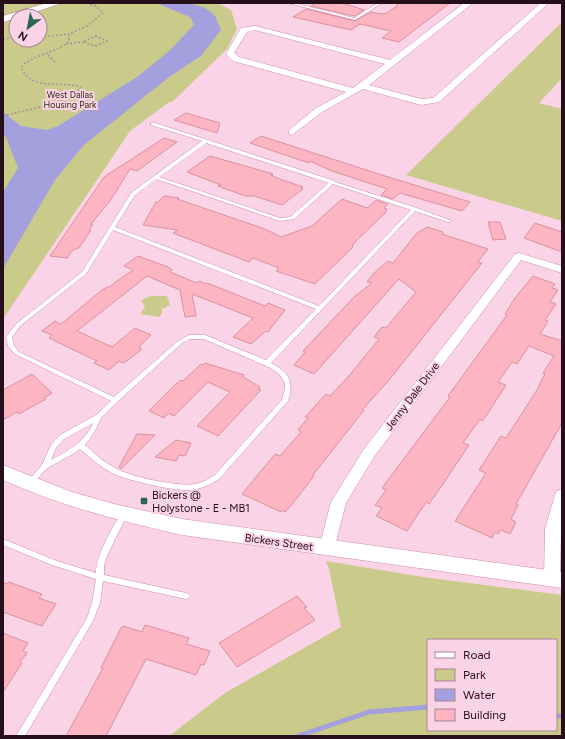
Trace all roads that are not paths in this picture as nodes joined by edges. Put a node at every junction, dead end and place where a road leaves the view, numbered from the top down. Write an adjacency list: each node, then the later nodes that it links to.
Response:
1 (57, 3): 6 (street)
2 (290, 3): 3 (lane)
3 (380, 3)
4 (469, 3): 7 (street)
5 (546, 3): 8 (street)
6 (3, 19)
7 (392, 63): 8 (street); 8 (street)
8 (358, 89): 10 (street)
9 (153, 124): 11 (lane)
10 (292, 132)
11 (205, 142): 12 (lane); 13 (lane)
12 (155, 177): 13 (lane); 16 (lane)
13 (333, 182): 14 (lane)
14 (415, 209): 15 (lane); 18 (lane)
15 (450, 221)
16 (113, 228): 18 (lane); 20 (lane)
17 (562, 270): 29 (street, Jenny Dale Drive)
18 (319, 308): 19 (lane)
19 (268, 363): 20 (lane); 22 (lane)
20 (115, 400): 21 (lane)
21 (98, 417): 22 (lane); 23 (lane)
22 (81, 446): 23 (lane)
23 (45, 466): 25 (lane)
24 (3, 472): 25 (street, Bickers Street)
25 (29, 485): 27 (street, Bickers Street)
26 (562, 495): 31 (street)
27 (123, 515): 29 (street, Bickers Street); 30 (lane)
28 (3, 542): 30 (lane)
29 (327, 548): 31 (street, Bickers Street)
30 (100, 578): 32 (lane); 33 (lane)
31 (557, 579)
32 (186, 596)
33 (20, 736)

